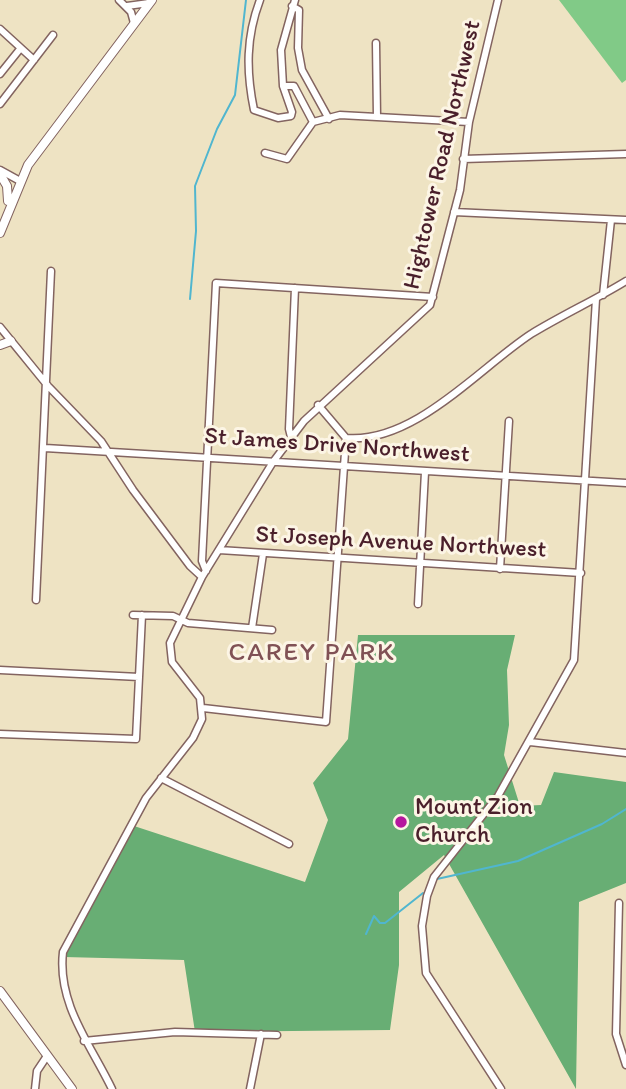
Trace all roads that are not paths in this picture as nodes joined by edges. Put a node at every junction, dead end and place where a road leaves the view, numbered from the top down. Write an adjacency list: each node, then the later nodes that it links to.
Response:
1 (119, 0): 6 (street)
2 (260, 0): 14 (street)
3 (498, 0): 19 (street, Hightower Road Northwest)
4 (151, 1): 6 (street); 7 (main road)
5 (293, 3): 14 (street); 17 (street)
6 (127, 6): 7 (street)
7 (134, 23): 24 (main road)
8 (1, 32): 11 (street)
9 (53, 35): 12 (street)
10 (376, 43): 16 (street)
11 (20, 48): 12 (street); 13 (street)
12 (34, 60): 15 (street)
13 (0, 74)
14 (284, 86): 18 (street)
15 (0, 104)
16 (377, 117): 17 (street); 19 (street)
17 (329, 119): 18 (street)
18 (313, 122): 20 (street)
19 (469, 122): 22 (street, Hightower Road Northwest)
20 (265, 153)
21 (626, 154): 22 (street)
22 (463, 159): 26 (street, Hightower Road Northwest)
23 (0, 172): 24 (street); 25 (main road)
24 (20, 181): 25 (main road)
25 (8, 207): 29 (main road)
26 (454, 212): 27 (street); 34 (street, Hightower Road Northwest)
27 (611, 220): 28 (street); 33 (street)
28 (626, 220)
29 (0, 233)
30 (51, 271): 39 (street)
31 (626, 281): 33 (street)
32 (295, 288): 34 (street); 42 (street); 46 (street)
33 (603, 295): 35 (street)
34 (433, 297): 40 (street, Hightower Road Northwest)
35 (596, 299): 43 (street); 51 (street)
36 (0, 327): 37 (street)
37 (11, 341): 38 (main road); 39 (street)
38 (0, 345)
39 (48, 386): 44 (street); 45 (street)
40 (318, 405): 42 (street, Hightower Road Northwest); 43 (street)
41 (509, 421): 50 (street)
42 (291, 437): 47 (street, Hightower Road Northwest)
43 (346, 438): 48 (street)
44 (45, 448): 45 (street, St James Drive Northwest); 60 (street)
45 (109, 452): 46 (street, St James Drive Northwest); 59 (street)
46 (206, 457): 47 (street, St James Drive Northwest); 59 (street)
47 (274, 462): 48 (street, St James Drive Northwest); 53 (street, Hightower Road Northwest)
48 (344, 466): 49 (street, St James Drive Northwest); 55 (street)
49 (425, 472): 50 (street, St James Drive Northwest); 56 (street)
50 (505, 476): 51 (street, St James Drive Northwest); 57 (street)
51 (586, 481): 52 (street, St James Drive Northwest); 58 (street)
52 (626, 483)
53 (219, 550): 54 (street, St Joseph Avenue Northwest); 59 (street, Hightower Road Northwest)
54 (263, 554): 55 (street, St Joseph Avenue Northwest); 65 (street)
55 (339, 559): 56 (street, St Joseph Avenue Northwest); 69 (street)
56 (420, 564): 57 (street, St Joseph Avenue Northwest); 61 (street)
57 (500, 569): 58 (street, St Joseph Avenue Northwest)
58 (581, 573): 71 (street)
59 (204, 574): 64 (street, Hightower Road Northwest)
60 (36, 600)
61 (418, 604)
62 (133, 615): 63 (street)
63 (142, 615): 64 (street); 68 (street)
64 (179, 618): 65 (street); 69 (street, Hightower Road Northwest)
65 (252, 628): 66 (street)
66 (272, 630)
67 (0, 670): 68 (street)
68 (139, 677): 70 (street)
69 (203, 708): 73 (street)
70 (0, 734)
71 (530, 742): 72 (street); 86 (street)
72 (626, 753)
73 (160, 778): 74 (street); 79 (street)
74 (289, 844)
75 (619, 903): 81 (street)
76 (0, 991): 80 (main road)
77 (261, 1034): 78 (street); 79 (street); 85 (street)
78 (276, 1035)
79 (84, 1041): 84 (street)
80 (47, 1056): 82 (street); 83 (main road)
81 (626, 1065)
82 (35, 1089)
83 (72, 1089)
84 (112, 1089)
85 (250, 1089)
86 (501, 1089)

